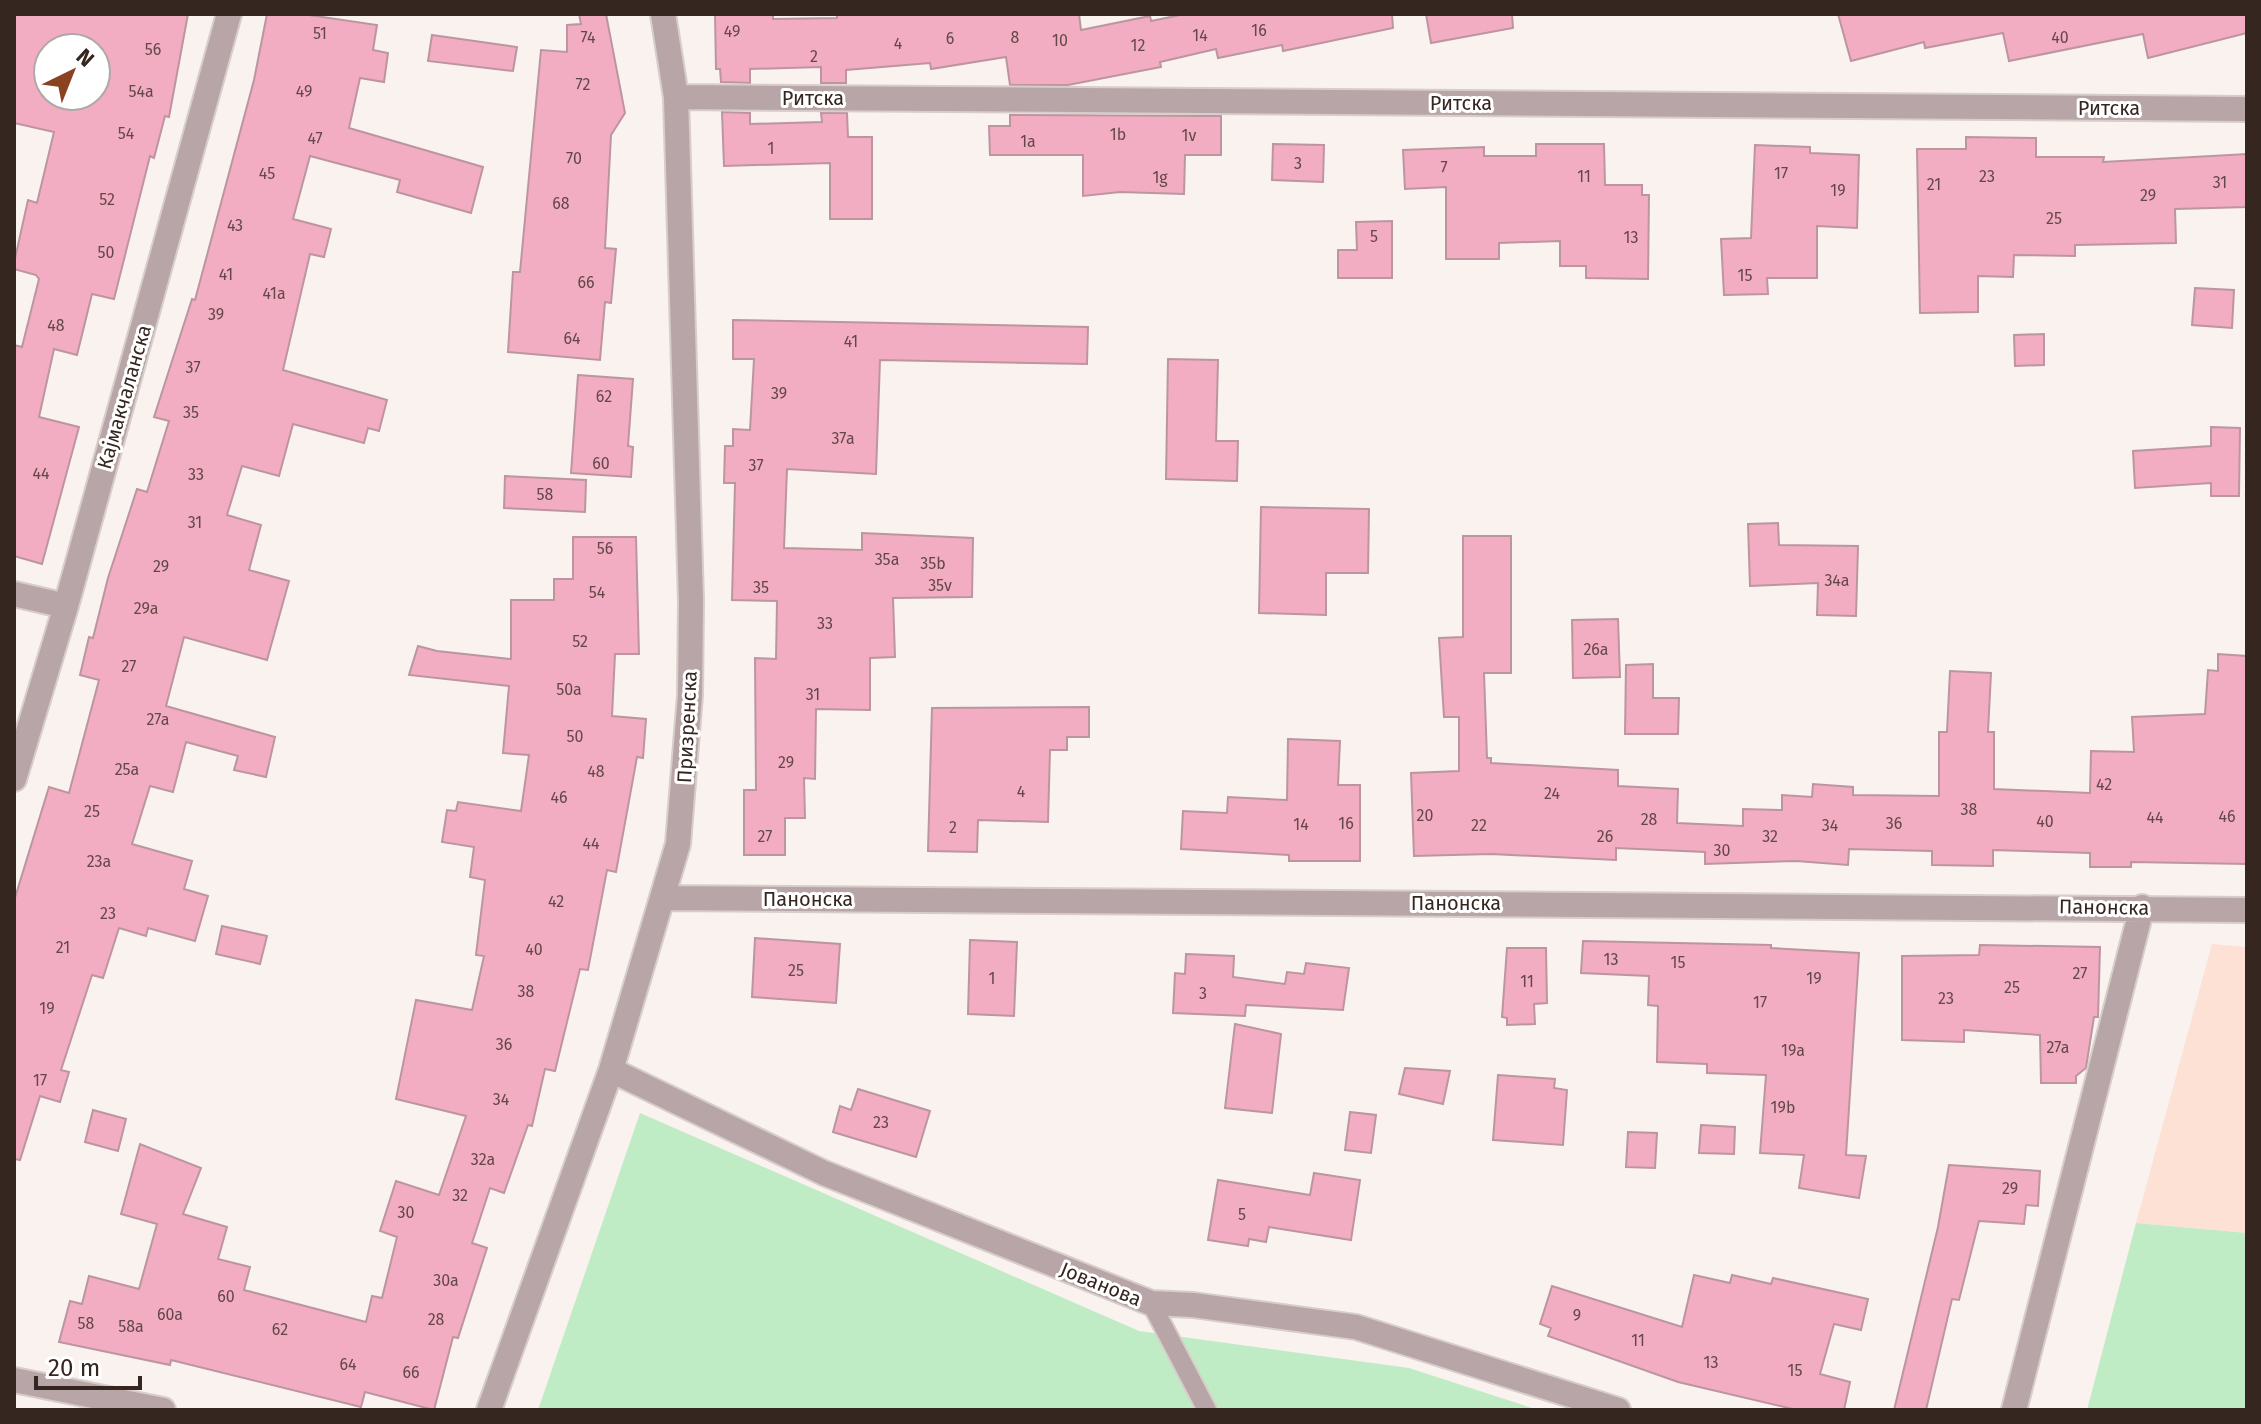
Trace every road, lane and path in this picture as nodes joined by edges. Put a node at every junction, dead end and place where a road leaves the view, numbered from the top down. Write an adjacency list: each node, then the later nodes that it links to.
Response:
1 (229, 14): 6 (street, Кајмакчаланска)
2 (663, 14): 3 (street, Призренска)
3 (676, 97): 4 (street, Ритска); 8 (street, Призренска)
4 (2247, 109)
5 (14, 594): 6 (street)
6 (66, 606): 7 (street, Кајмакчаланска)
7 (14, 779)
8 (665, 898): 9 (street, Панонска); 11 (street, Призренска)
9 (2142, 907): 10 (street, Панонска); 18 (street)
10 (2247, 910)
11 (611, 1070): 12 (street, Јованова); 15 (street, Призренска)
12 (1151, 1303): 16 (lane); 17 (street, Јованова)
13 (14, 1380): 14 (street)
14 (163, 1410)
15 (489, 1410)
16 (1207, 1410)
17 (1618, 1410)
18 (2014, 1410)

